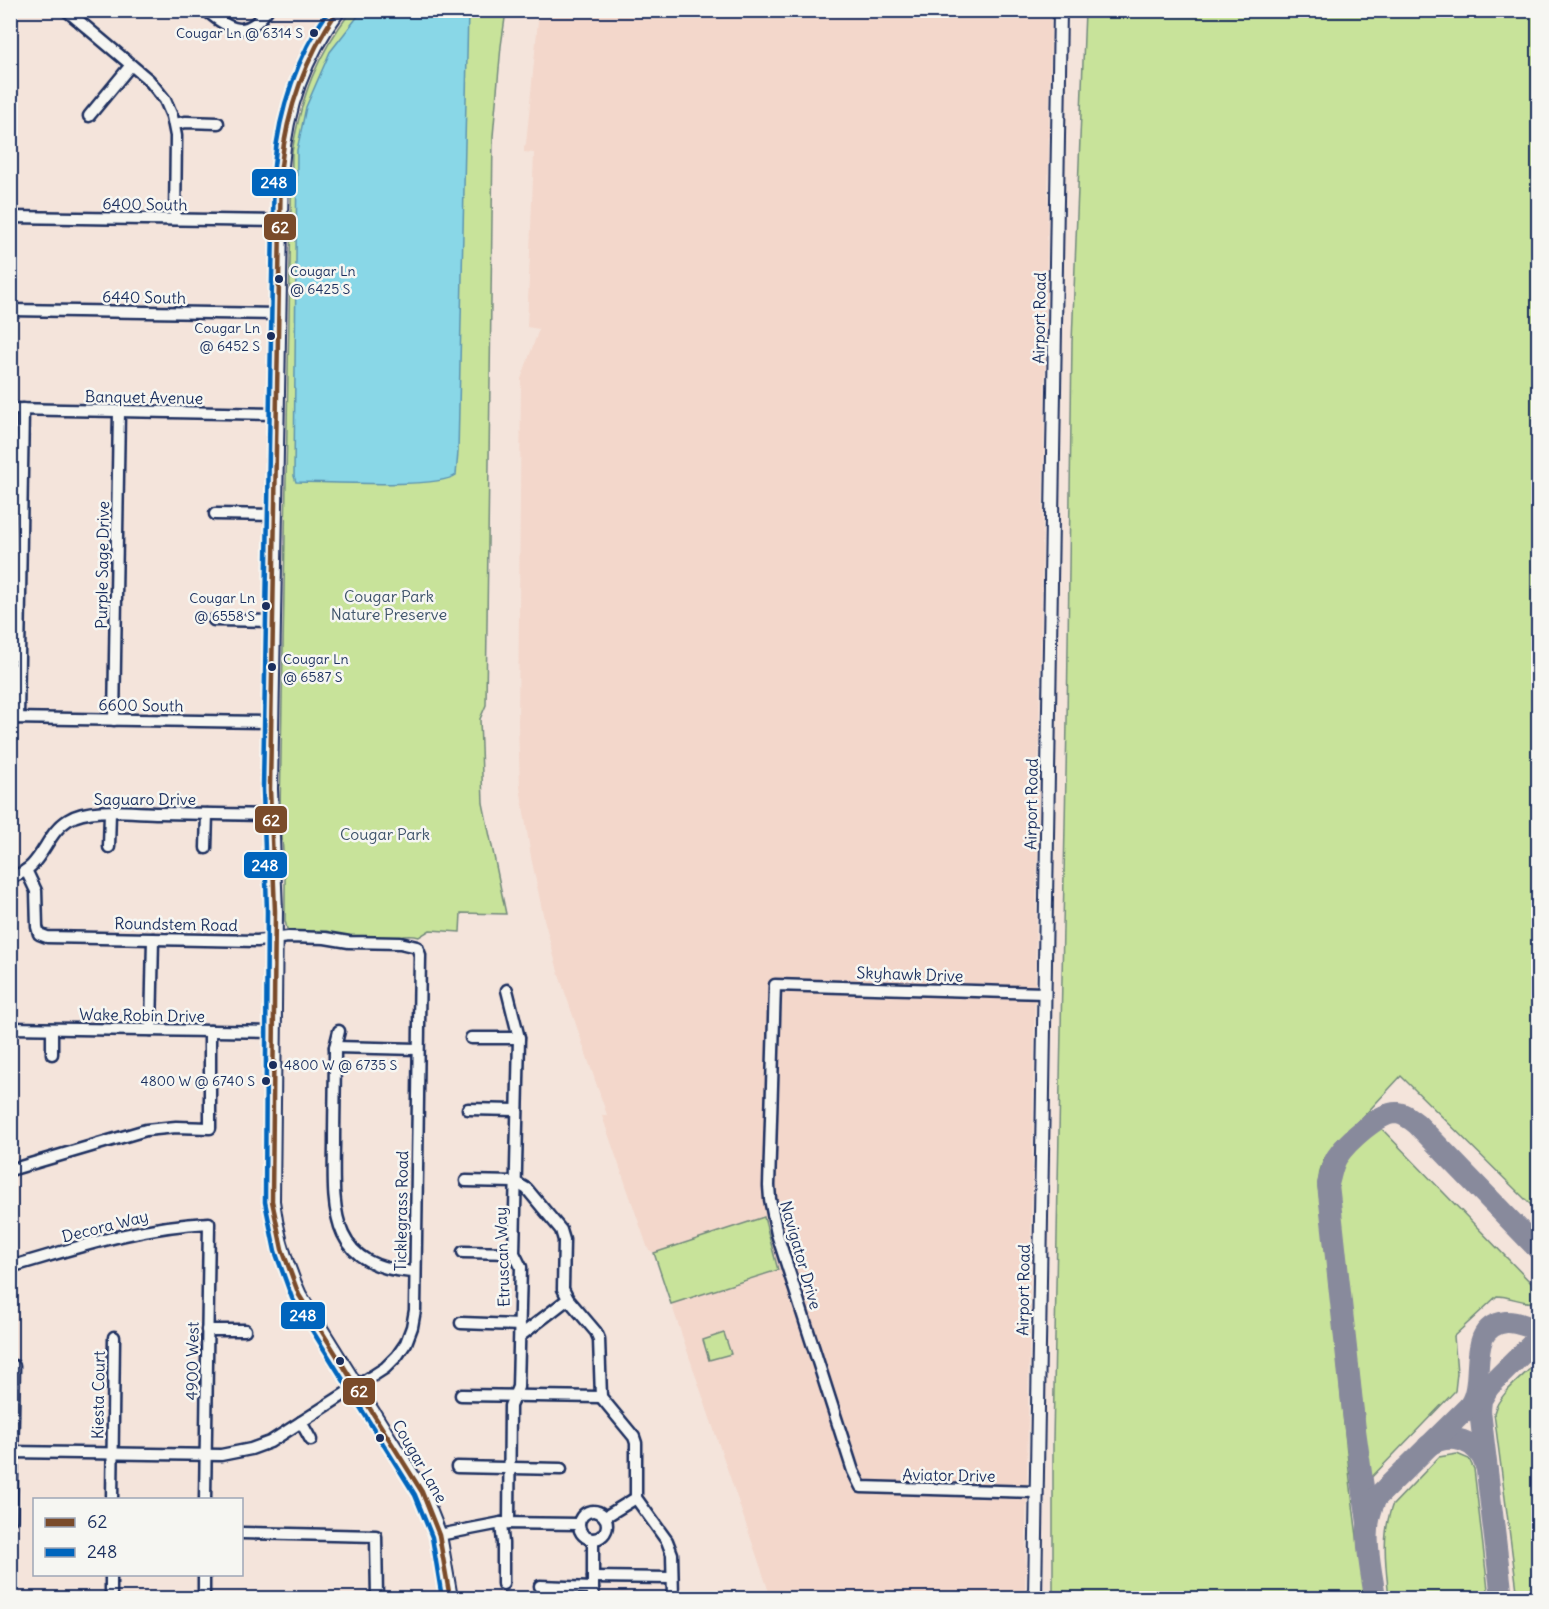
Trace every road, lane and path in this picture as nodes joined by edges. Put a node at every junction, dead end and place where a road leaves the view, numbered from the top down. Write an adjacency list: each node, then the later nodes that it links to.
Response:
1 (66, 10): 6 (street)
2 (206, 10): 3 (street)
3 (267, 10)
4 (338, 10): 12 (main road, Cougar Lane)
5 (1060, 10): 40 (street, Airport Road)
6 (131, 65): 7 (street); 9 (street)
7 (89, 116)
8 (218, 123): 9 (street)
9 (174, 124): 11 (street)
10 (10, 217): 11 (street, 6400 South)
11 (175, 219): 12 (street, 6400 South)
12 (280, 221): 14 (main road, Cougar Lane)
13 (10, 310): 14 (street, 6440 South)
14 (278, 314): 18 (main road, Cougar Lane)
15 (10, 409): 16 (street, Banquet Avenue)
16 (23, 410): 17 (street, Banquet Avenue); 19 (street)
17 (119, 411): 18 (street, Banquet Avenue); 26 (street, Purple Sage Drive)
18 (276, 414): 21 (main road, Cougar Lane)
19 (16, 513): 22 (street)
20 (215, 514): 21 (street)
21 (274, 515): 24 (main road, Cougar Lane)
22 (15, 614): 25 (street)
23 (214, 620): 24 (street)
24 (272, 621): 27 (main road, Cougar Lane)
25 (14, 718): 26 (street, 6600 South)
26 (114, 720): 27 (street, 6600 South)
27 (271, 722): 30 (main road, Cougar Lane)
28 (110, 812): 29 (street, Saguaro Drive); 31 (street); 33 (street, Saguaro Drive)
29 (207, 814): 30 (street, Saguaro Drive); 32 (street)
30 (270, 815): 36 (main road, Cougar Lane)
31 (109, 847)
32 (206, 848)
33 (26, 870): 34 (street, Saguaro Drive); 35 (street, Roundstem Road)
34 (10, 877)
35 (153, 939): 36 (street, Roundstem Road); 43 (street)
36 (275, 939): 37 (street, Roundstem Road); 46 (main road, Cougar Lane)
37 (415, 945): 50 (street, Ticklegrass Road)
38 (775, 986): 40 (street, Skyhawk Drive); 81 (street, Navigator Drive)
39 (507, 990): 48 (street, Etruscan Way)
40 (1045, 993): 82 (street, Airport Road)
41 (10, 1028): 42 (street, Wake Robin Drive)
42 (52, 1029): 43 (street, Wake Robin Drive); 51 (street)
43 (151, 1030): 44 (street, Wake Robin Drive)
44 (210, 1031): 46 (street, Wake Robin Drive); 54 (street)
45 (339, 1031): 49 (street)
46 (274, 1032): 69 (main road, Cougar Lane)
47 (471, 1038): 48 (street)
48 (519, 1038): 53 (street, Etruscan Way)
49 (335, 1047): 50 (street); 61 (street)
50 (418, 1049): 61 (street, Ticklegrass Road)
51 (52, 1054)
52 (468, 1109): 53 (street)
53 (516, 1110): 56 (street, Etruscan Way)
54 (10, 1170)
55 (466, 1181): 56 (street)
56 (515, 1182): 59 (street, Etruscan Way); 62 (street)
57 (209, 1223): 60 (street, Decora Way); 64 (street, 4900 West)
58 (463, 1252): 59 (street)
59 (514, 1253): 66 (street, Etruscan Way)
60 (10, 1268)
61 (415, 1272): 69 (street, Ticklegrass Road)
62 (568, 1299): 66 (street); 72 (street)
63 (461, 1323): 66 (street)
64 (207, 1330): 65 (street); 77 (street, 4900 West)
65 (245, 1330)
66 (520, 1330): 71 (street, Etruscan Way)
67 (114, 1337): 76 (street, Kiesta Court)
68 (14, 1366): 75 (street)
69 (356, 1387): 73 (street, Ticklegrass Road); 91 (main road, Cougar Lane)
70 (461, 1395): 71 (street)
71 (514, 1396): 72 (street); 79 (street, Etruscan Way)
72 (601, 1398): 85 (street)
73 (301, 1422): 74 (street); 77 (street, Ticklegrass Road)
74 (311, 1440)
75 (12, 1452): 76 (street, Ticklegrass Road); 87 (street)
76 (112, 1454): 77 (street, Ticklegrass Road); 83 (street, Kiesta Court)
77 (206, 1455): 84 (street, 4900 West)
78 (457, 1467): 79 (street)
79 (509, 1468): 80 (street); 88 (street, Etruscan Way)
80 (561, 1469)
81 (861, 1487): 82 (street, Aviator Drive)
82 (1036, 1492): 104 (street, Airport Road)
83 (112, 1498)
84 (205, 1498)
85 (636, 1498): 86 (street); 95 (street)
86 (605, 1517): 89 (street); 92 (street)
87 (12, 1519)
88 (505, 1523): 89 (street); 91 (street); 96 (street, Etruscan Way)
89 (579, 1524): 92 (street)
90 (243, 1533): 101 (street)
91 (439, 1535): 102 (main road, Cougar Lane)
92 (594, 1539): 98 (street)
93 (111, 1576): 99 (street)
94 (204, 1576): 100 (street)
95 (672, 1578): 98 (street); 103 (street)
96 (503, 1584)
97 (540, 1586): 98 (street)
98 (593, 1588)
99 (111, 1599)
100 (204, 1599)
101 (377, 1599)
102 (450, 1599)
103 (673, 1599)
104 (1035, 1599)

